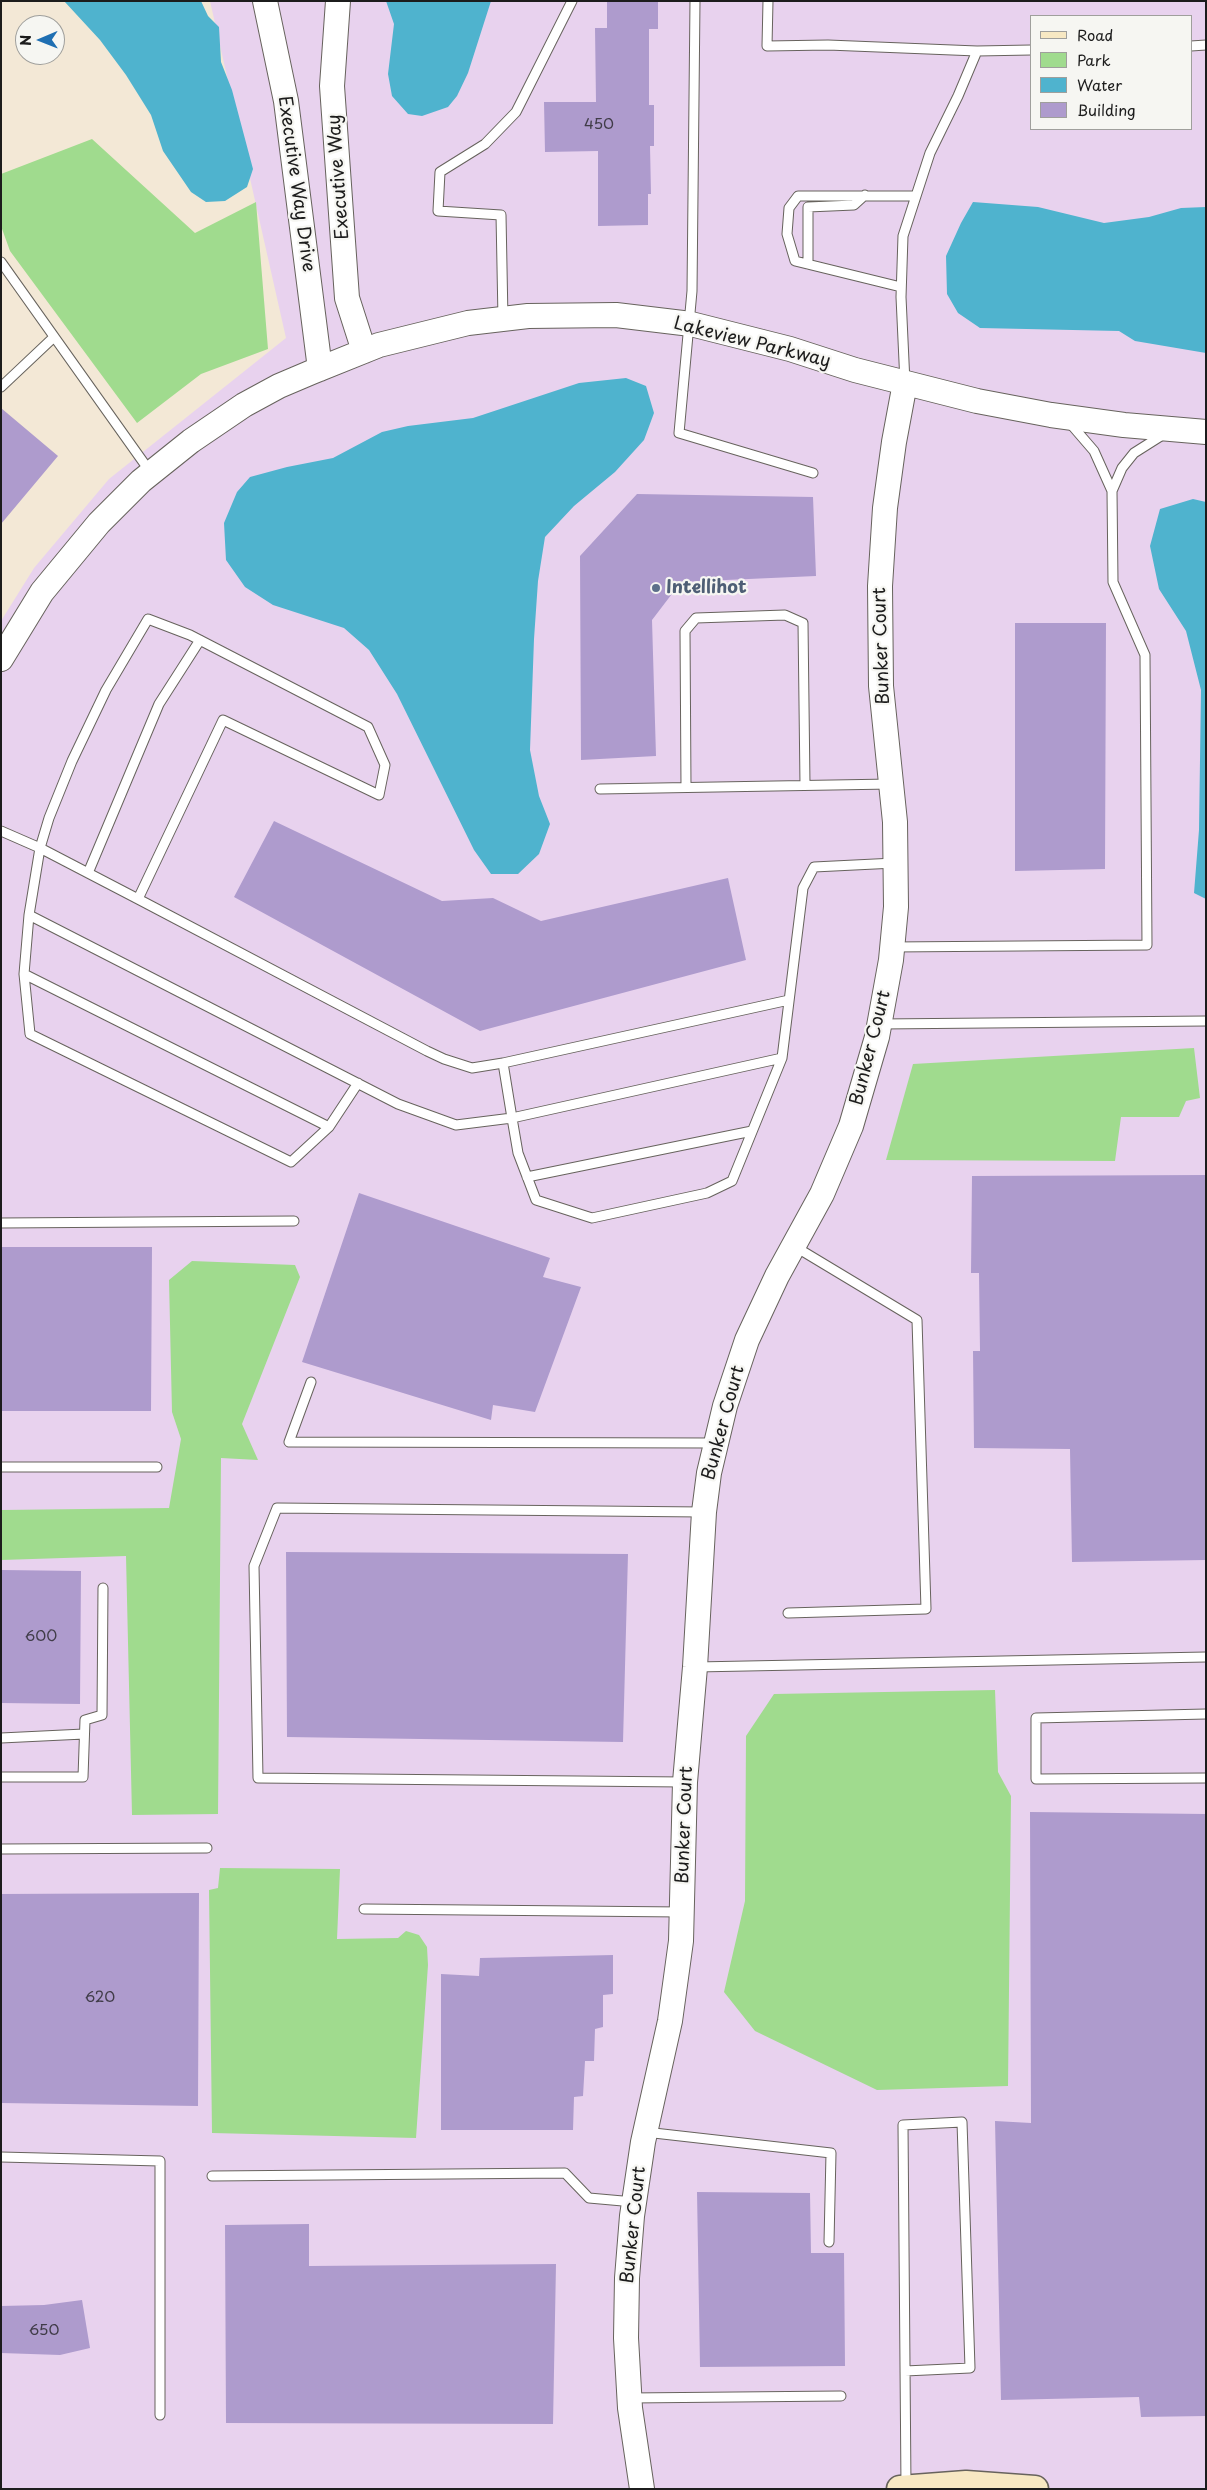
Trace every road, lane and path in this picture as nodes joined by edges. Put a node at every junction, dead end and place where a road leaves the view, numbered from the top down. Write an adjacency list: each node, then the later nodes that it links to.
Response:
1 (266, 1): 19 (street, Executive Way Drive)
2 (338, 1): 18 (street, Executive Way)
3 (572, 1): 15 (lane)
4 (696, 1): 16 (lane)
5 (768, 1): 9 (lane)
6 (1206, 45): 7 (lane)
7 (1192, 46)
8 (1030, 50): 9 (lane)
9 (977, 51): 11 (lane)
10 (865, 195): 11 (lane); 13 (lane); 13 (lane)
11 (916, 196): 14 (lane)
12 (1, 262): 17 (lane)
13 (808, 264): 14 (lane)
14 (902, 287): 20 (lane)
15 (503, 319): 16 (street, Lakeview Parkway); 18 (street, Lakeview Parkway)
16 (691, 324): 20 (street, Lakeview Parkway); 26 (lane)
17 (54, 337): 21 (lane); 25 (lane)
18 (364, 351): 19 (street, Lakeview Parkway)
19 (320, 368): 25 (street, Lakeview Parkway)
20 (905, 383): 22 (street, Lakeview Parkway); 30 (street, Bunker Court)
21 (1, 387)
22 (1064, 416): 23 (street, Lakeview Parkway); 27 (lane)
23 (1172, 429): 24 (street, Lakeview Parkway); 27 (lane)
24 (1206, 432)
25 (151, 473): 29 (street, Lakeview Parkway)
26 (813, 473)
27 (1112, 491): 40 (lane)
28 (200, 640): 35 (lane); 37 (lane); 38 (lane)
29 (1, 659)
30 (892, 784): 31 (lane); 36 (street, Bunker Court)
31 (805, 785): 32 (lane); 32 (lane)
32 (686, 787): 33 (lane)
33 (600, 789)
34 (1, 831): 35 (lane)
35 (40, 848): 37 (lane); 39 (lane)
36 (896, 862): 40 (street, Bunker Court); 42 (lane)
37 (88, 873): 38 (lane)
38 (138, 899): 46 (lane)
39 (29, 915): 41 (lane); 47 (lane)
40 (892, 948): 44 (street, Bunker Court)
41 (24, 974): 49 (lane); 49 (lane)
42 (789, 1000): 45 (lane); 46 (lane)
43 (1206, 1021): 44 (lane)
44 (879, 1024): 54 (street, Bunker Court)
45 (782, 1058): 48 (lane); 50 (lane)
46 (503, 1063): 48 (lane)
47 (358, 1083): 48 (lane); 49 (lane)
48 (512, 1118): 51 (lane)
49 (329, 1127)
50 (752, 1130): 51 (lane); 51 (lane)
51 (527, 1177)
52 (294, 1221): 53 (lane)
53 (1, 1223)
54 (794, 1246): 56 (street, Bunker Court); 61 (lane)
55 (311, 1382): 56 (lane)
56 (716, 1443): 59 (street, Bunker Court)
57 (1, 1467): 58 (lane)
58 (157, 1467)
59 (704, 1512): 63 (street, Bunker Court); 69 (lane)
60 (103, 1588): 65 (lane)
61 (788, 1613)
62 (1206, 1657): 63 (lane)
63 (695, 1667): 69 (street, Bunker Court)
64 (1206, 1714): 68 (lane)
65 (84, 1734): 66 (lane); 67 (lane)
66 (1, 1738)
67 (1, 1777)
68 (1206, 1778)
69 (685, 1782): 73 (street, Bunker Court)
70 (207, 1848): 71 (lane)
71 (1, 1849)
72 (364, 1909): 73 (lane)
73 (682, 1912): 74 (street, Bunker Court)
74 (645, 2132): 77 (street, Bunker Court); 78 (lane)
75 (1, 2156): 82 (lane)
76 (212, 2176): 77 (lane)
77 (634, 2202): 81 (street, Bunker Court)
78 (829, 2242)
79 (905, 2370): 79 (lane); 85 (lane)
80 (841, 2396): 81 (lane)
81 (630, 2398): 83 (street, Bunker Court)
82 (160, 2415)
83 (642, 2489)
84 (900, 2489): 85 (main road)
85 (906, 2489): 86 (main road)
86 (1034, 2489)

